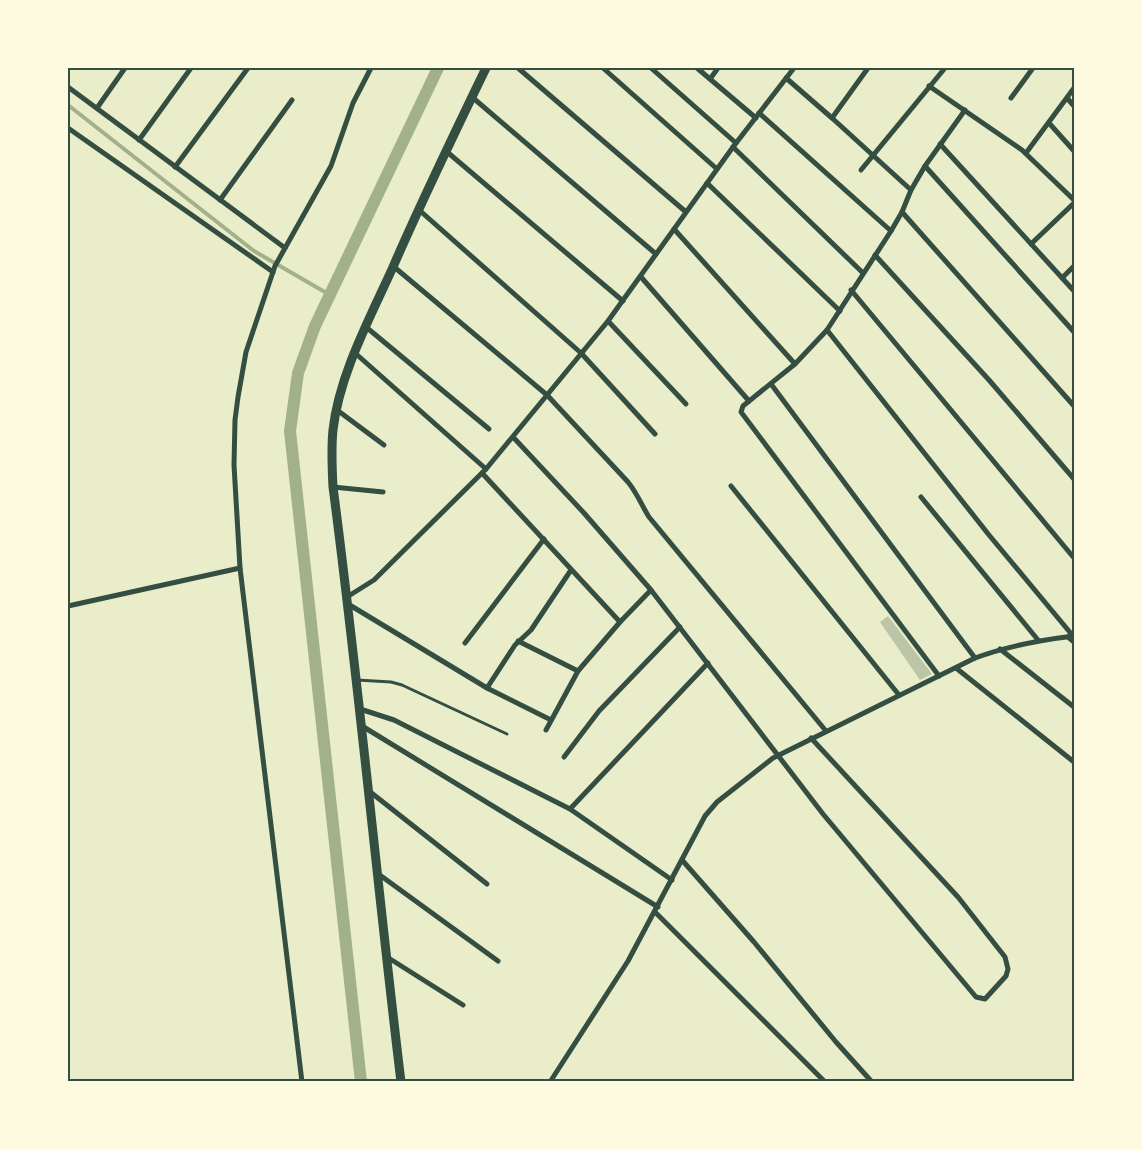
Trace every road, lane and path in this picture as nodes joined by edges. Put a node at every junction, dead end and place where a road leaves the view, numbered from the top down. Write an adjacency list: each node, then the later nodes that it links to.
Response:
1 (125, 68): 25 (street)
2 (191, 68): 31 (street)
3 (248, 68): 39 (street)
4 (371, 68): 52 (street)
5 (486, 68): 20 (main road)
6 (518, 68): 47 (street)
7 (603, 68): 40 (street)
8 (651, 68): 33 (street)
9 (697, 68): 16 (street)
10 (718, 68): 16 (street)
11 (794, 68): 15 (street)
12 (868, 68): 28 (street)
13 (945, 68): 17 (street)
14 (1033, 68): 21 (street)
15 (786, 78): 27 (street); 28 (street)
16 (710, 79): 27 (street)
17 (930, 86): 26 (street); 37 (street)
18 (68, 87): 25 (street)
19 (1074, 88): 22 (street)
20 (472, 97): 34 (main road); 53 (street)
21 (1011, 98)
22 (1067, 98): 24 (street); 29 (street)
23 (292, 100): 44 (street)
24 (1074, 106)
25 (97, 108): 31 (street)
26 (965, 110): 32 (street); 36 (street)
27 (758, 115): 33 (street); 50 (street)
28 (832, 118): 37 (street)
29 (1049, 123): 35 (street); 36 (street)
30 (68, 128): 57 (street)
31 (139, 140): 39 (street)
32 (940, 144): 38 (street); 51 (street)
33 (735, 145): 40 (street); 58 (street)
34 (445, 151): 46 (main road); 63 (street)
35 (1074, 151)
36 (1026, 153): 45 (street)
37 (873, 156): 41 (street); 43 (street)
38 (925, 166): 43 (street); 68 (street)
39 (176, 167): 44 (street)
40 (717, 169): 42 (street)
41 (861, 170)
42 (707, 184): 47 (street); 64 (street)
43 (911, 190): 48 (street)
44 (220, 200): 52 (street)
45 (1074, 201): 51 (street)
46 (418, 209): 55 (main road); 70 (street)
47 (686, 212): 49 (street)
48 (902, 212): 50 (street); 76 (street)
49 (674, 229): 53 (street); 71 (street)
50 (891, 231): 54 (street)
51 (1031, 244): 60 (street)
52 (284, 250): 57 (street)
53 (656, 254): 59 (street)
54 (875, 255): 58 (street); 83 (street)
55 (393, 266): 66 (main road); 73 (street)
56 (1074, 266): 60 (street)
57 (274, 269): 90 (street)
58 (863, 273): 61 (street)
59 (641, 277): 63 (street); 74 (street)
60 (1062, 278): 62 (street)
61 (851, 290): 64 (street); 89 (street)
62 (1074, 292)
63 (622, 301): 65 (street)
64 (840, 311): 67 (street)
65 (608, 321): 70 (street); 75 (street)
66 (366, 327): 69 (main road); 78 (street)
67 (826, 330): 71 (street); 97 (street)
68 (1074, 332)
69 (355, 353): 77 (main road); 82 (street)
70 (581, 353): 73 (street); 79 (street)
71 (795, 364): 72 (street)
72 (771, 384): 74 (street); 102 (street)
73 (546, 395): 80 (street); 115 (street)
74 (749, 401): 106 (street)
75 (686, 404)
76 (1074, 406)
77 (337, 410): 81 (street); 85 (main road)
78 (489, 429)
79 (655, 434)
80 (513, 437): 82 (street); 92 (street)
81 (384, 445)
82 (484, 471): 88 (street); 93 (street)
83 (1074, 479)
84 (731, 486): 109 (street)
85 (333, 487): 86 (street); 93 (main road)
86 (383, 492)
87 (921, 497): 98 (street)
88 (544, 539): 91 (street); 100 (street)
89 (1074, 558)
90 (240, 568): 94 (street); 131 (street)
91 (572, 570): 95 (street); 99 (street)
92 (651, 590): 95 (street); 96 (street)
93 (348, 600): 107 (main road); 108 (street)
94 (68, 606)
95 (620, 622): 105 (street)
96 (680, 627): 103 (street); 119 (street)
97 (1073, 638): 98 (street)
98 (1038, 640): 101 (street)
99 (518, 641): 105 (street); 108 (street)
100 (465, 643)
101 (1000, 649): 102 (street); 110 (street)
102 (976, 658): 104 (street)
103 (708, 664): 118 (street); 122 (street)
104 (956, 668): 106 (street); 120 (street)
105 (578, 672): 112 (street)
106 (938, 676): 109 (street)
107 (357, 680): 111 (main road); 116 (lane)
108 (487, 688): 112 (street)
109 (899, 695): 115 (street)
110 (1074, 707)
111 (360, 709): 113 (main road); 122 (street)
112 (551, 720): 114 (street)
113 (362, 726): 121 (main road); 127 (street)
114 (546, 730)
115 (826, 731): 117 (street)
116 (507, 734)
117 (811, 738): 118 (street); 118 (street)
118 (778, 756): 123 (street)
119 (564, 757)
120 (1074, 762)
121 (368, 791): 124 (main road); 126 (street)
122 (570, 809): 125 (street)
123 (682, 860): 125 (street); 135 (street)
124 (376, 872): 128 (main road); 129 (street)
125 (672, 880): 127 (street)
126 (487, 884)
127 (656, 909): 133 (street); 134 (street)
128 (386, 955): 130 (street); 132 (main road)
129 (498, 960)
130 (462, 1005)
131 (302, 1082)
132 (401, 1082)
133 (550, 1082)
134 (825, 1082)
135 (872, 1082)

